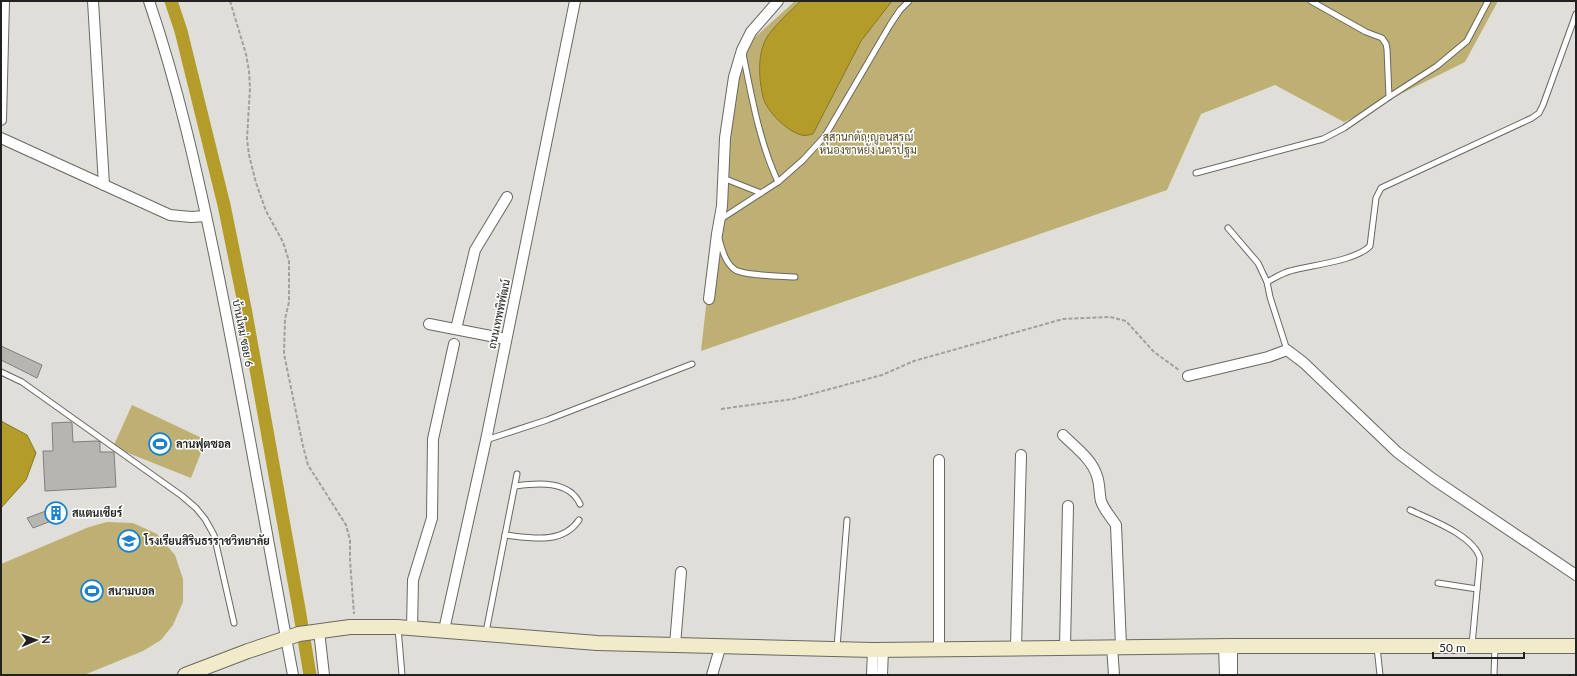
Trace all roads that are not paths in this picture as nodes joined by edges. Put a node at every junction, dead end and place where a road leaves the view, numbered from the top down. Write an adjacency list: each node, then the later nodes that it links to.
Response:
1 (4, 1): 12 (street)
2 (93, 1): 17 (street)
3 (149, 1): 20 (street, บ้านใหม่ ซอย 6)
4 (575, 1): 29 (street, ถนนเทพพิพัฒน์)
5 (778, 1): 10 (street)
6 (909, 1): 16 (lane)
7 (1311, 1): 11 (lane)
8 (1488, 1): 11 (lane)
9 (1576, 14): 25 (lane)
10 (742, 50): 15 (street); 16 (lane)
11 (1389, 97): 14 (lane)
12 (1, 120)
13 (1, 138): 17 (street)
14 (1196, 173)
15 (724, 178): 18 (lane); 21 (street)
16 (778, 182): 18 (lane)
17 (104, 185): 20 (street)
18 (761, 193): 21 (lane)
19 (507, 197): 28 (street)
20 (206, 216): 56 (street, บ้านใหม่ ซอย 6)
21 (720, 220): 23 (street)
22 (1228, 228): 25 (lane)
23 (717, 234): 24 (lane); 26 (street)
24 (795, 277)
25 (1267, 282): 31 (lane)
26 (709, 299)
27 (430, 324): 28 (street)
28 (456, 329): 29 (street)
29 (506, 340): 36 (street, ถนนเทพพิพัฒน์)
30 (454, 344): 53 (street)
31 (1287, 350): 34 (street); 48 (street)
32 (692, 364): 36 (lane)
33 (1, 372): 51 (lane)
34 (1188, 376)
35 (1063, 435): 59 (street)
36 (486, 440): 54 (street, ถนนเทพพิพัฒน์)
37 (1021, 456): 65 (street)
38 (939, 460): 68 (street)
39 (517, 474): 40 (lane)
40 (516, 486): 41 (lane); 46 (lane)
41 (580, 504)
42 (1068, 506): 66 (street)
43 (1410, 510): 50 (lane)
44 (579, 520): 46 (lane)
45 (846, 520): 67 (lane)
46 (505, 535): 55 (lane)
47 (681, 572): 57 (street)
48 (1576, 575)
49 (1438, 583): 50 (lane)
50 (1477, 589): 62 (lane)
51 (234, 623)
52 (398, 627): 53 (main road); 56 (main road); 73 (lane)
53 (412, 628): 54 (main road)
54 (444, 630): 55 (main road)
55 (486, 633): 57 (main road)
56 (303, 634): 70 (main road); 71 (street, บ้านใหม่ ซอย 6); 72 (street)
57 (675, 644): 58 (main road)
58 (721, 645): 67 (main road); 74 (street)
59 (1117, 646): 60 (main road); 66 (main road); 77 (street)
60 (1228, 646): 61 (main road); 78 (street); 79 (street)
61 (1377, 646): 62 (main road); 80 (lane)
62 (1472, 646): 63 (main road)
63 (1495, 646): 64 (main road); 81 (lane)
64 (1576, 646)
65 (1016, 647): 66 (main road); 68 (main road)
66 (1065, 647)
67 (837, 648): 69 (main road)
68 (940, 648): 69 (main road)
69 (878, 650): 75 (street); 76 (street)
70 (185, 675)
71 (293, 675)
72 (324, 675)
73 (402, 675)
74 (712, 675)
75 (872, 675)
76 (882, 675)
77 (1114, 675)
78 (1224, 675)
79 (1232, 675)
80 (1380, 675)
81 (1494, 675)

